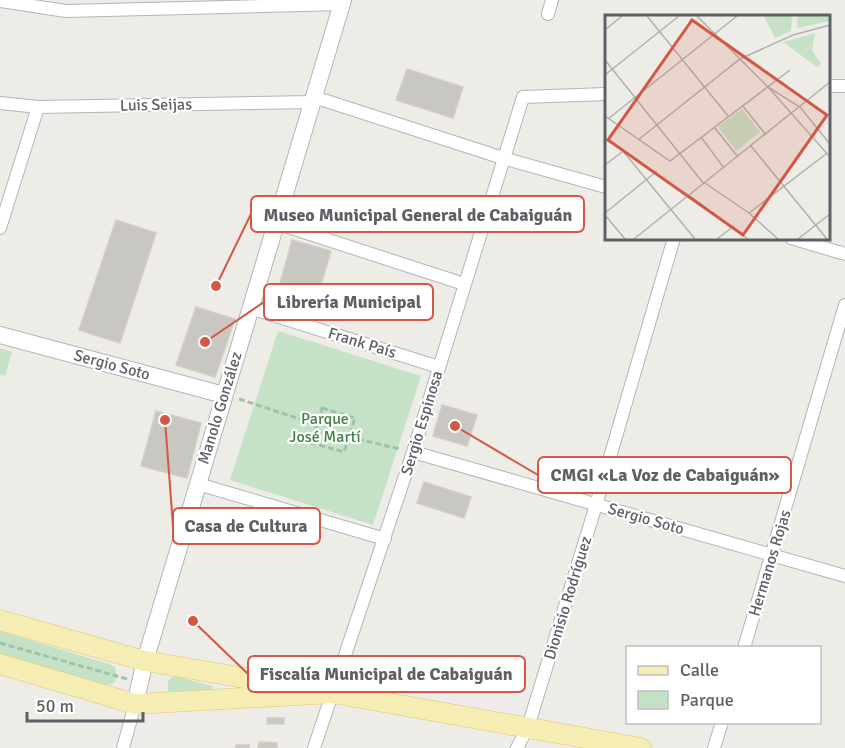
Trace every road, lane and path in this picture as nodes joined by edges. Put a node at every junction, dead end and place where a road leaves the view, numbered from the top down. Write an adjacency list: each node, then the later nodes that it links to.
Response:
1 (552, 0): 5 (street)
2 (0, 1): 4 (street)
3 (342, 2): 4 (street); 7 (street, Manolo González)
4 (67, 5)
5 (549, 14)
6 (605, 94): 10 (street, Sergio Espinosa)
7 (313, 99): 9 (street, Luis Seijas); 10 (street, Luis Seijas); 12 (street, Manolo González)
8 (0, 103): 9 (street, Luis Seijas)
9 (38, 107): 13 (street)
10 (503, 158): 11 (street, Luis Seijas); 17 (street, Sergio Espinosa)
11 (605, 186)
12 (276, 223): 17 (street); 19 (street, Manolo González)
13 (0, 228)
14 (673, 240): 27 (street, Dionisio Rodríguez)
15 (798, 240): 16 (street)
16 (845, 254)
17 (464, 284): 21 (street, Sergio Espinosa)
18 (845, 305): 29 (street, Hermanos Rojas)
19 (250, 308): 21 (street, Frank País); 22 (street, Manolo González)
20 (0, 335): 22 (street, Sergio Soto)
21 (439, 367): 25 (street, Sergio Espinosa)
22 (225, 394): 23 (path); 26 (street, Manolo González)
23 (318, 425): 24 (path); 24 (path)
24 (349, 437): 25 (path)
25 (413, 452): 27 (street, Sergio Soto); 28 (street, Sergio Espinosa)
26 (198, 484): 28 (street); 34 (street, Manolo González)
27 (596, 505): 29 (street, Sergio Soto); 40 (street, Dionisio Rodríguez)
28 (385, 538): 37 (street, Sergio Espinosa)
29 (772, 555): 30 (street, Sergio Soto); 33 (street, Hermanos Rojas)
30 (845, 576)
31 (0, 620): 34 (main road)
32 (0, 642): 36 (path)
33 (745, 646)
34 (145, 661): 36 (street, Manolo González); 37 (main road)
35 (0, 664): 38 (main road)
36 (140, 683): 38 (street, Manolo González)
37 (333, 693): 38 (main road); 40 (main road); 42 (street, Sergio Espinosa)
38 (135, 704): 41 (street, Manolo González)
39 (722, 724): 45 (street)
40 (528, 727): 43 (street, Dionisio Rodríguez); 44 (main road)
41 (123, 748)
42 (314, 748)
43 (517, 748)
44 (640, 748)
45 (714, 748)

